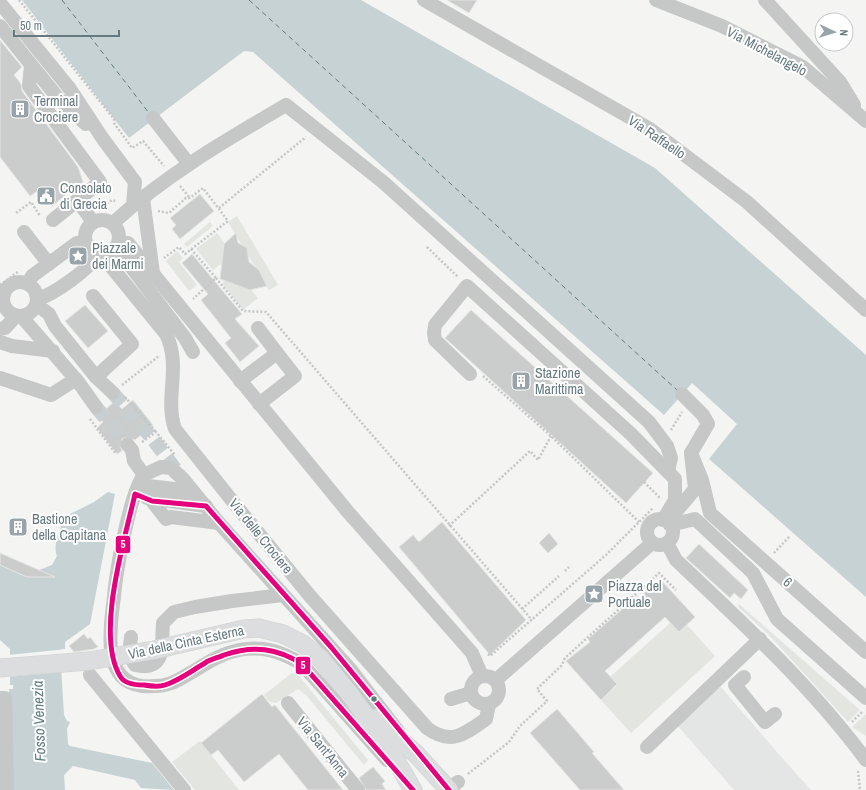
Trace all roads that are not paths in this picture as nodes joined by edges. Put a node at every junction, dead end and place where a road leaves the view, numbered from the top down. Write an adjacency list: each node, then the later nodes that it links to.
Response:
1 (424, 0): 26 (street, Via Raffaello)
2 (656, 0): 8 (street, Via Michelangelo)
3 (765, 0): 8 (street)
4 (0, 2): 9 (street)
5 (0, 26): 6 (street)
6 (31, 65): 9 (street); 11 (street)
7 (153, 118): 10 (street)
8 (863, 118)
9 (103, 139): 12 (street)
10 (189, 164): 12 (street); 45 (street)
11 (77, 200): 13 (street); 14 (street)
12 (138, 201): 15 (street); 21 (street)
13 (53, 220)
14 (93, 222): 15 (street); 17 (street)
15 (113, 223): 18 (street)
16 (24, 232): 20 (street)
17 (85, 242): 19 (street); 20 (street)
18 (117, 245): 19 (street); 21 (street); 32 (street)
19 (101, 254): 24 (street); 69 (street, Via delle Crociere)
20 (49, 264): 22 (street)
21 (153, 273): 38 (street)
22 (28, 284): 24 (street); 25 (street)
23 (93, 296): 35 (street)
24 (37, 302): 27 (street); 35 (street)
25 (2, 305): 27 (street)
26 (866, 310)
27 (19, 317): 29 (street); 31 (street)
28 (258, 328): 33 (street)
29 (0, 329)
30 (0, 342): 31 (street)
31 (53, 352): 37 (street)
32 (193, 352)
33 (277, 352): 38 (street); 41 (street)
34 (470, 374): 45 (street)
35 (96, 377): 39 (street)
36 (0, 378): 37 (street)
37 (76, 379): 42 (street)
38 (240, 381): 41 (street)
39 (118, 394)
40 (682, 394): 44 (street)
41 (259, 404): 60 (street)
42 (96, 407)
43 (128, 445): 46 (street)
44 (691, 453): 50 (street); 57 (street, 6)
45 (668, 471): 50 (street)
46 (139, 485): 47 (street); 47 (street, Via della Cinta Esterna); 48 (street); 75 (street, Via della Cinta Esterna)
47 (193, 491): 49 (street, Via della Cinta Esterna)
48 (152, 500): 49 (street); 51 (street)
49 (206, 506): 51 (street, Via della Cinta Esterna)
50 (667, 522): 52 (street); 53 (street); 66 (street)
51 (219, 523): 54 (street, Via della Cinta Esterna)
52 (652, 543): 53 (street); 62 (street)
53 (667, 543): 56 (street)
54 (283, 595): 55 (street); 72 (street, Via della Cinta Esterna)
55 (131, 637)
56 (760, 639): 71 (street); 73 (street)
57 (866, 652)
58 (0, 668): 64 (main road, Via della Cinta Esterna, bridge)
59 (90, 675): 77 (street)
60 (482, 676): 62 (street); 63 (street)
61 (744, 678): 70 (street)
62 (496, 680): 69 (street)
63 (470, 693): 67 (street); 69 (street)
64 (352, 697): 72 (main road, Via della Cinta Esterna); 75 (main road, Via della Cinta Esterna)
65 (3, 698): 76 (street)
66 (866, 698)
67 (451, 699)
68 (288, 703): 78 (street, Via Sant'Anna)
69 (489, 704)
70 (775, 714)
71 (647, 747)
72 (416, 754): 74 (main road, Via della Cinta Esterna)
73 (866, 760)
74 (451, 787)
75 (412, 788)
76 (7, 790)
77 (184, 790)
78 (358, 790)

